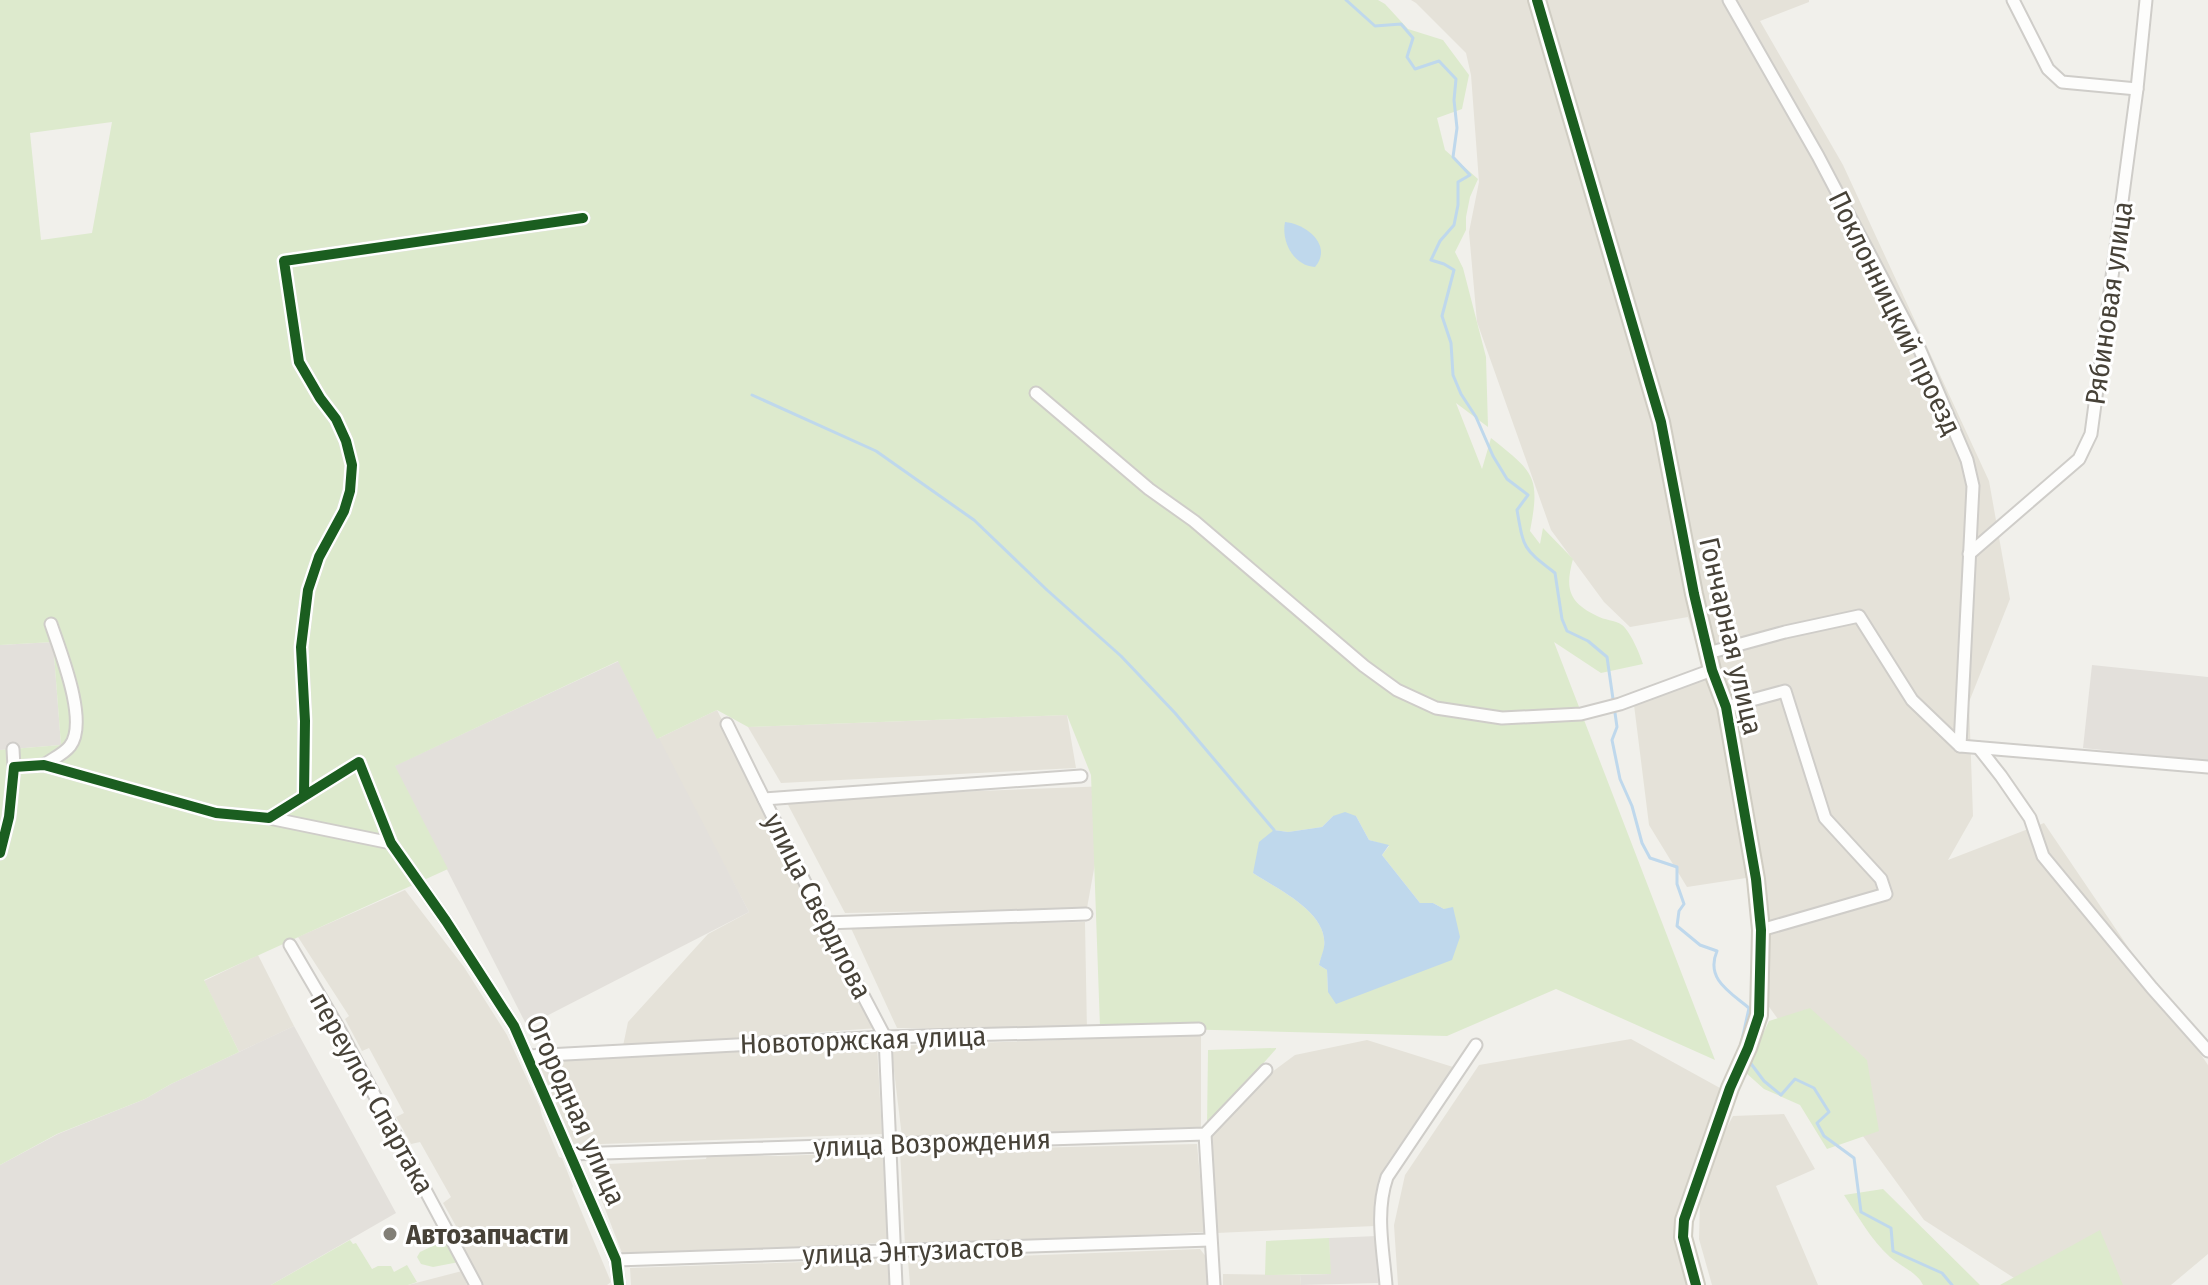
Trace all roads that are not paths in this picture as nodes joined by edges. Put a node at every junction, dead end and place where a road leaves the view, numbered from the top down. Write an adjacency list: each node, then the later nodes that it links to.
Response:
1 (1537, 0): 10 (street, Гончарная улица)
2 (1729, 0): 8 (street, Поклонницкий проезд)
3 (2013, 0): 5 (street)
4 (2146, 0): 5 (street, Рябиновая улица)
5 (2137, 89): 8 (street, Рябиновая улица)
6 (583, 218): 23 (street)
7 (1036, 393): 11 (street)
8 (1969, 554): 14 (street, Поклонницкий проезд)
9 (51, 624): 17 (street)
10 (1708, 653): 11 (street, Гончарная улица); 14 (street)
11 (1712, 670): 12 (street, Гончарная улица)
12 (1726, 707): 30 (street, Гончарная улица); 30 (street)
13 (727, 724): 24 (street, улица Свердлова)
14 (1960, 746): 15 (street)
15 (1979, 748): 19 (street); 35 (street)
16 (13, 749): 18 (street)
17 (44, 765): 18 (street); 25 (street)
18 (14, 767): 22 (street)
19 (2208, 767)
20 (1081, 776): 24 (street)
21 (0, 785): 22 (street)
22 (13, 789): 27 (street)
23 (304, 795): 25 (street); 26 (street, Огородная улица)
24 (764, 799): 29 (street, улица Свердлова)
25 (269, 818): 26 (street)
26 (391, 843): 36 (street, Огородная улица)
27 (0, 853)
28 (1086, 914): 29 (street)
29 (825, 923): 33 (street, улица Свердлова)
30 (1761, 930): 49 (street, Гончарная улица)
31 (290, 945): 44 (street, переулок Спартака)
32 (1199, 1029): 33 (street, Новоторжская улица)
33 (885, 1037): 36 (street, Новоторжская улица); 39 (street, улица Свердлова)
34 (1476, 1045): 48 (street)
35 (2208, 1051)
36 (528, 1056): 40 (street, Огородная улица)
37 (1266, 1070): 38 (street)
38 (1205, 1134): 39 (street, улица Возрождения); 41 (street)
39 (889, 1145): 40 (street, улица Возрождения); 42 (street, улица Свердлова)
40 (571, 1154): 43 (street, Огородная улица)
41 (1210, 1240): 42 (street, улица Энтузиастов); 47 (street)
42 (894, 1252): 43 (street, улица Энтузиастов); 46 (street, улица Свердлова)
43 (616, 1260): 45 (street, Огородная улица)
44 (476, 1285)
45 (619, 1285)
46 (896, 1285)
47 (1214, 1285)
48 (1386, 1285)
49 (1696, 1285)

